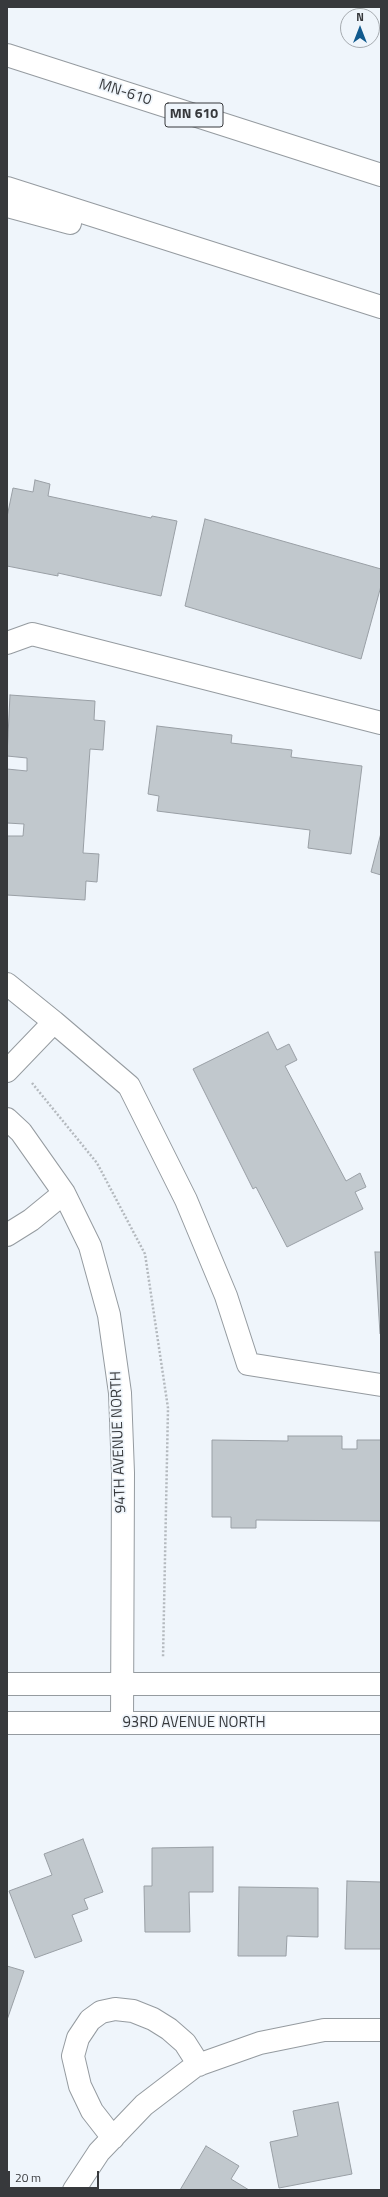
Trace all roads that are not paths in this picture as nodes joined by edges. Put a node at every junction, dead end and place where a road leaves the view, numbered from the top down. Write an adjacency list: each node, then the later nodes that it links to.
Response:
1 (7, 56): 2 (main road, MN-610 / MN 610)
2 (381, 175)
3 (7, 188): 5 (main road)
4 (7, 206): 5 (main road)
5 (285, 277): 6 (main road)
6 (381, 307)
7 (7, 643): 8 (main road)
8 (381, 724)
9 (7, 984): 10 (main road)
10 (54, 1022): 11 (main road); 15 (main road)
11 (7, 1071)
12 (7, 1119): 13 (main road, 94TH AVENUE NORTH)
13 (64, 1193): 14 (main road); 17 (main road, 94TH AVENUE NORTH)
14 (7, 1234)
15 (381, 1385)
16 (7, 1684): 17 (main road)
17 (122, 1684): 18 (main road); 20 (main road, 94TH AVENUE NORTH)
18 (381, 1684)
19 (7, 1723): 20 (main road, 93RD AVENUE NORTH)
20 (122, 1723): 21 (main road, 93RD AVENUE NORTH)
21 (381, 1723)
22 (381, 2030): 23 (main road)
23 (199, 2064): 24 (main road); 24 (main road)
24 (113, 2138): 25 (main road)
25 (74, 2190)

